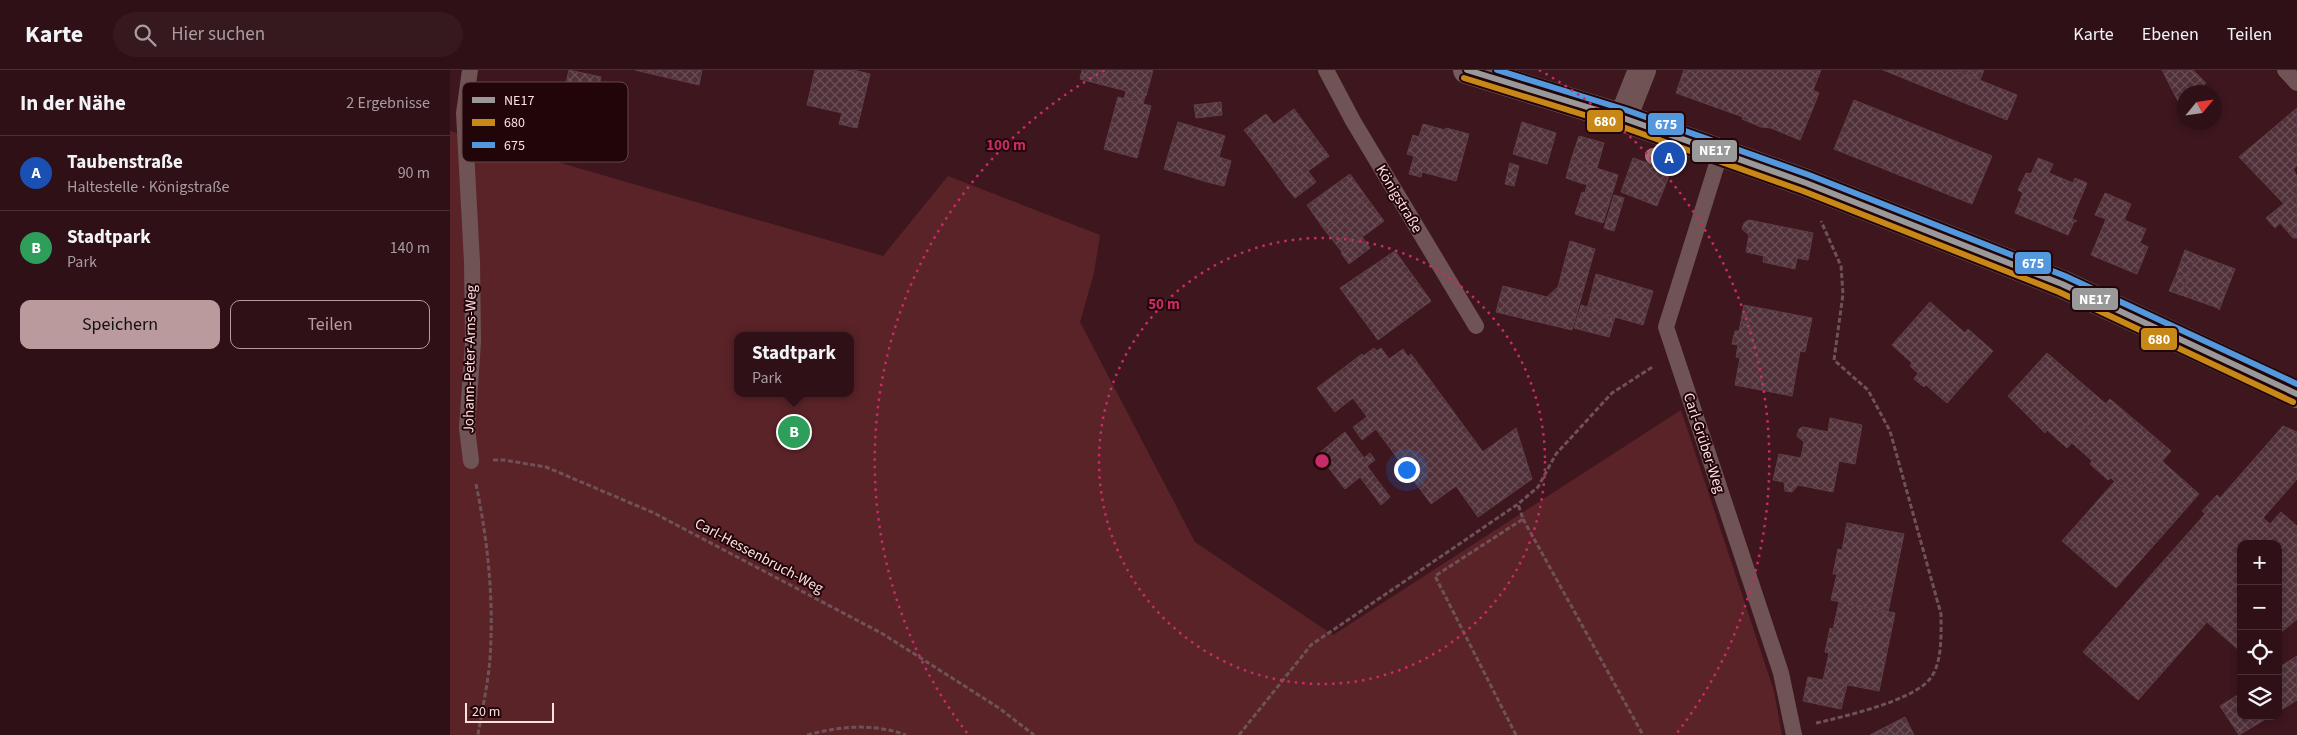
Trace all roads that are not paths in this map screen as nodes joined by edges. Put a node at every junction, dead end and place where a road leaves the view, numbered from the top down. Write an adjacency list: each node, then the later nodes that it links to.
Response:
1 (1326, 70): 9 (lane, Königstraße)
2 (1467, 70): 6 (main road)
3 (1642, 70): 6 (street)
4 (2285, 70): 5 (lane)
5 (2297, 83)
6 (1623, 118): 7 (main road)
7 (1720, 150): 10 (main road); 12 (lane, Carl-Grüber-Weg)
8 (467, 162): 11 (lane, Johann-Peter-Arns-Weg)
9 (1476, 326)
10 (2297, 394)
11 (471, 461)
12 (1793, 732)

